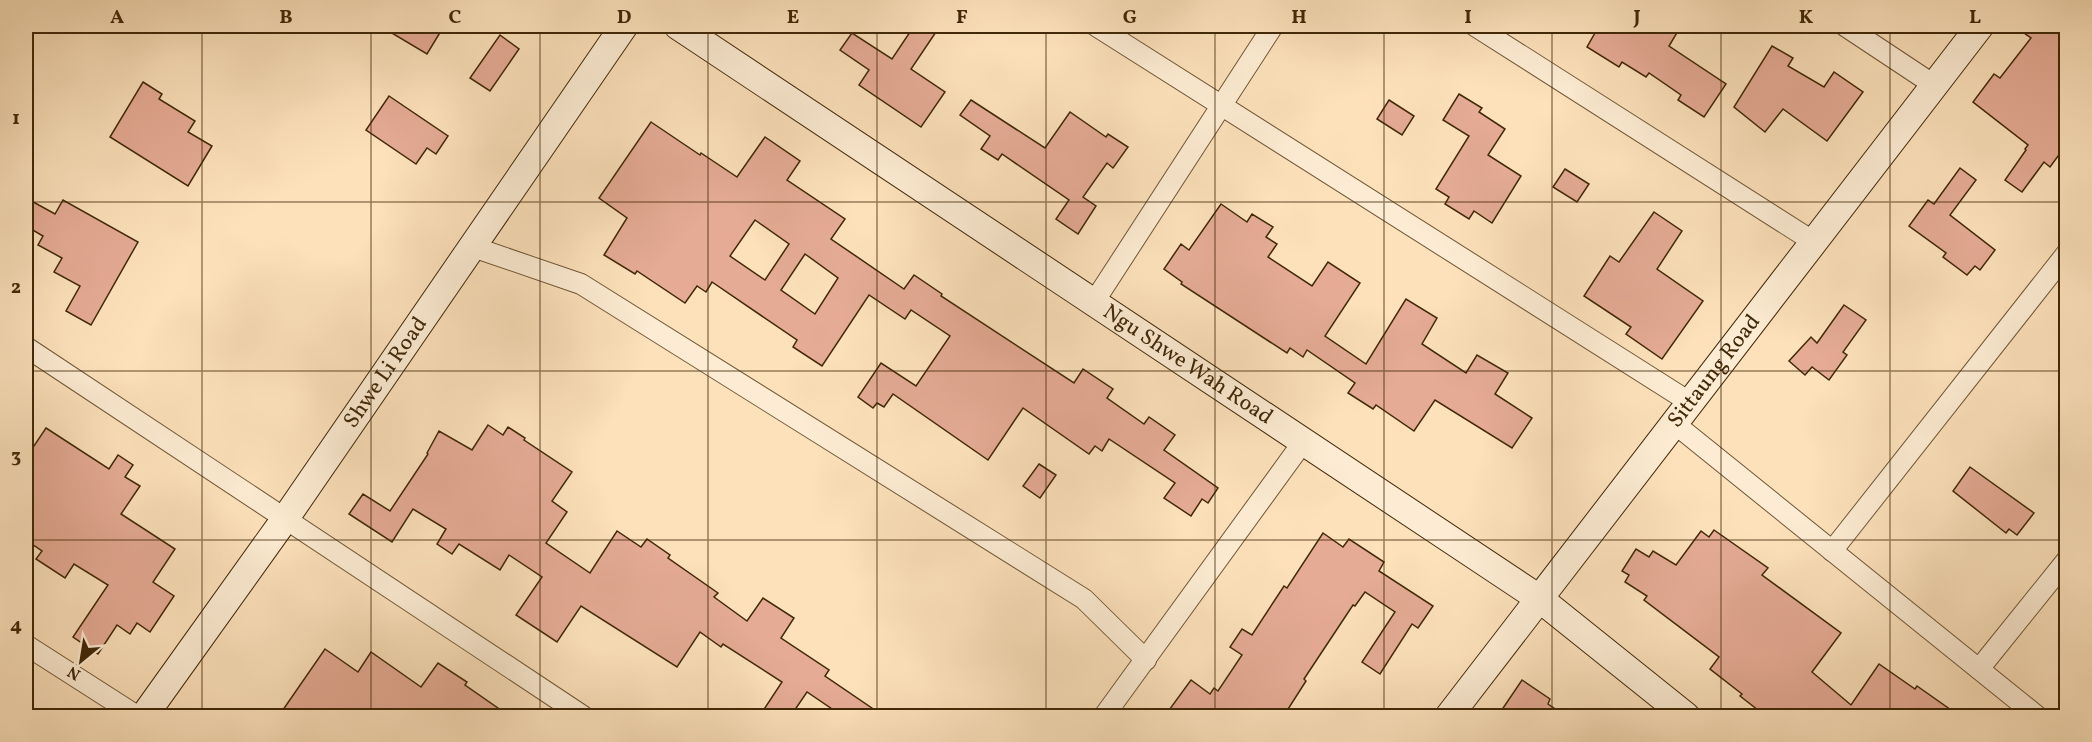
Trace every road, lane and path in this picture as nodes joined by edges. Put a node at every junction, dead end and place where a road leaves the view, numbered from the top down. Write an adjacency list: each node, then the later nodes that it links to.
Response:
1 (624, 26): 11 (street, Shwe Li Road)
2 (678, 26): 13 (street, Ngu Shwe Wah Road)
3 (1096, 26): 9 (street)
4 (1273, 26): 9 (street)
5 (1475, 26): 10 (street)
6 (1845, 26): 8 (street)
7 (1980, 26): 8 (street, Sittaung Road)
8 (1934, 85): 10 (street, Sittaung Road)
9 (1221, 106): 13 (street); 15 (street)
10 (1814, 242): 15 (street, Sittaung Road)
11 (472, 247): 18 (street, Shwe Li Road); 23 (street)
12 (2067, 254): 19 (street)
13 (1094, 302): 17 (street, Ngu Shwe Wah Road)
14 (26, 347): 18 (street)
15 (1691, 403): 16 (street, Sittaung Road)
16 (1674, 424): 19 (street); 21 (street, Sittaung Road)
17 (1303, 442): 21 (street, Ngu Shwe Wah Road); 23 (street)
18 (285, 519): 26 (street, Shwe Li Road); 27 (street)
19 (1832, 551): 24 (street)
20 (2067, 561): 24 (street)
21 (1540, 599): 29 (street, Sittaung Road); 30 (street, Ngu Shwe Wah Road)
22 (26, 645): 25 (street)
23 (1146, 660): 28 (street)
24 (1979, 669): 31 (street)
25 (137, 717)
26 (144, 717)
27 (583, 717)
28 (1104, 717)
29 (1449, 717)
30 (1686, 717)
31 (2037, 717)

